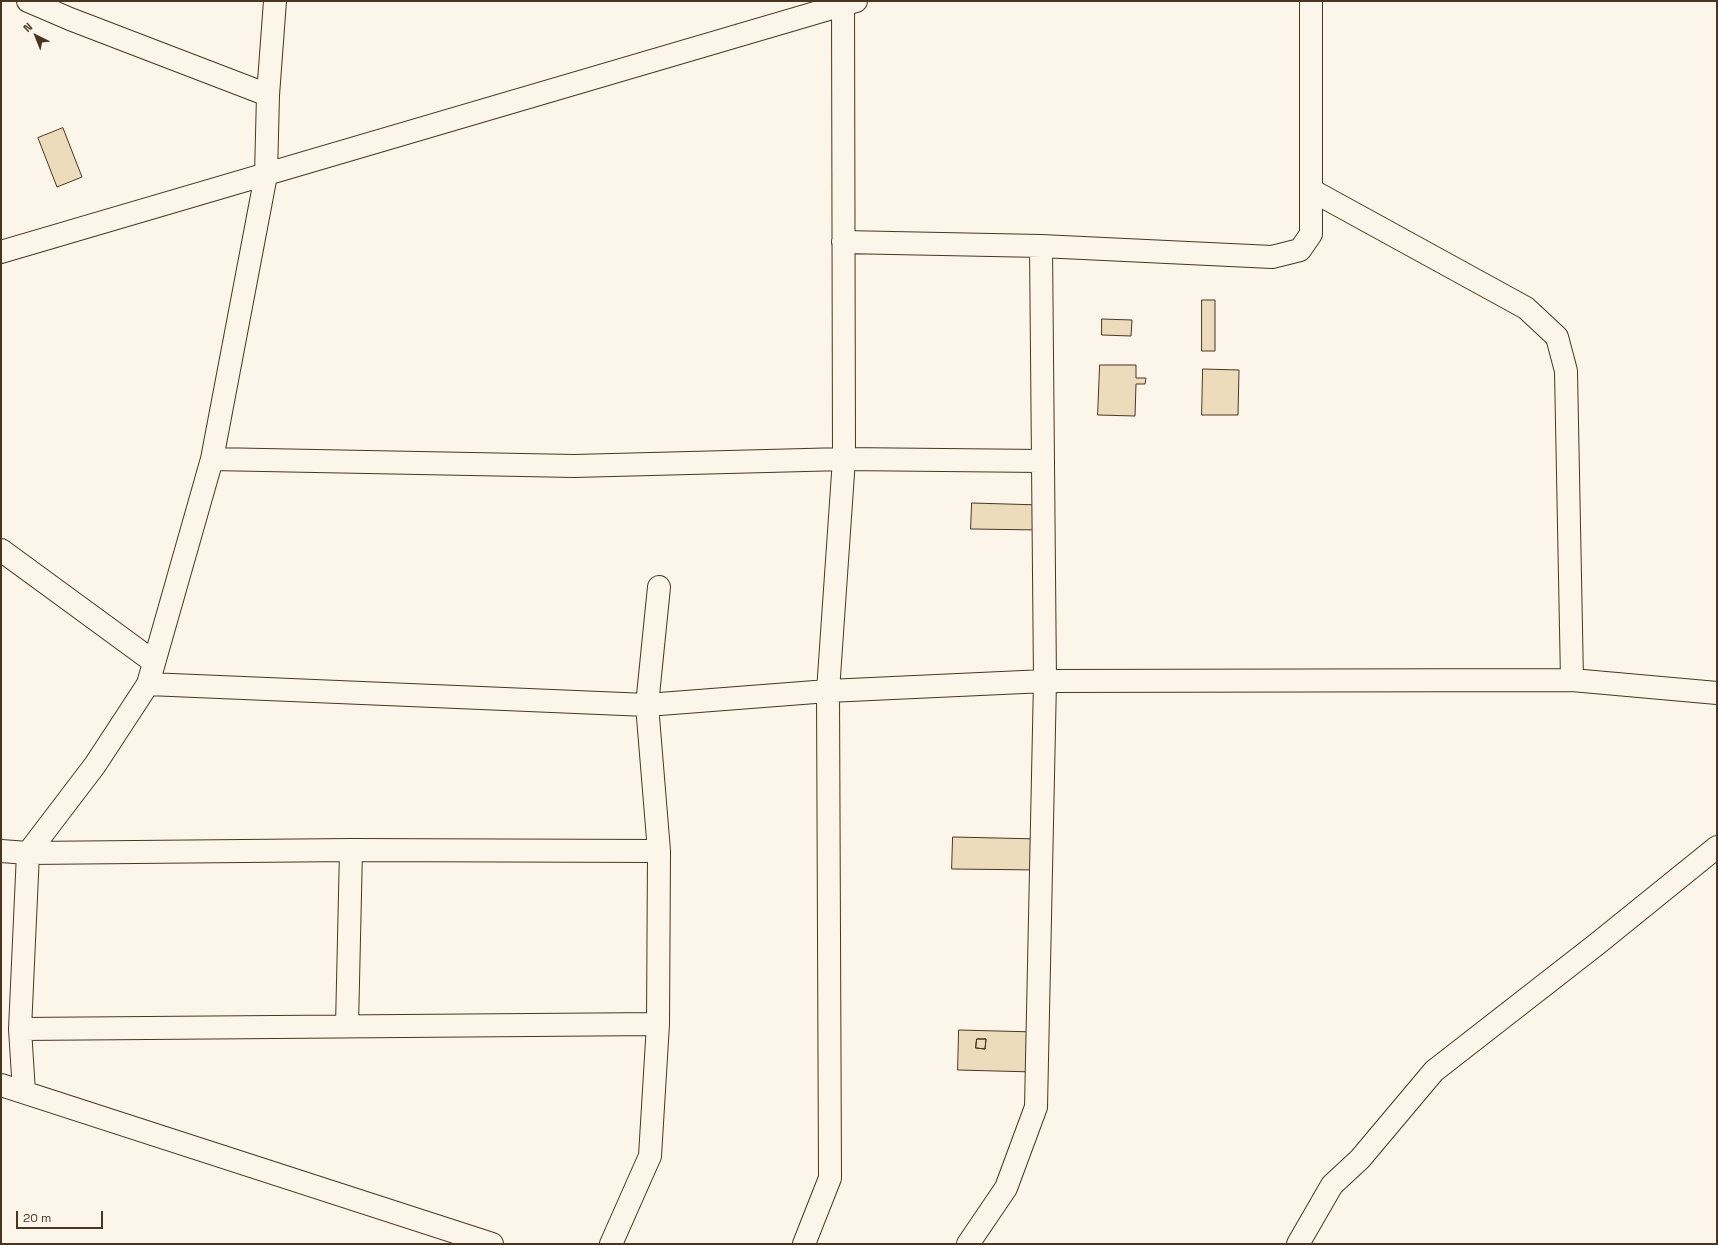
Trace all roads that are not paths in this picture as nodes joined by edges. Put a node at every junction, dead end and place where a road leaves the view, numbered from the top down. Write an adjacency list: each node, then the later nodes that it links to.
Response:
1 (28, 1): 5 (street)
2 (275, 1): 5 (street)
3 (1311, 1): 7 (street)
4 (847, 2): 6 (street); 8 (street)
5 (268, 95): 6 (street)
6 (266, 175): 10 (street); 11 (street)
7 (1311, 190): 9 (street); 17 (street)
8 (843, 242): 9 (street); 12 (street)
9 (1042, 246): 13 (street)
10 (1, 252)
11 (212, 459): 12 (street); 16 (street)
12 (844, 459): 13 (street); 20 (street)
13 (1042, 461): 18 (street)
14 (1, 550): 16 (street)
15 (659, 587): 22 (street)
16 (154, 662): 19 (street)
17 (1572, 680): 18 (street); 21 (street)
18 (1045, 681): 20 (street); 37 (street)
19 (148, 684): 22 (street); 27 (street)
20 (828, 691): 22 (street); 36 (street)
21 (1717, 693)
22 (647, 705): 26 (street)
23 (1717, 847): 28 (street)
24 (351, 850): 26 (street); 27 (street); 30 (street)
25 (1, 851): 27 (street)
26 (659, 852): 29 (street)
27 (28, 854): 31 (street)
28 (1708, 863): 38 (street)
29 (658, 1024): 30 (street); 35 (street)
30 (347, 1026): 31 (street)
31 (20, 1029): 33 (street)
32 (1, 1085): 33 (street)
33 (24, 1092): 34 (street)
34 (492, 1244)
35 (611, 1244)
36 (804, 1244)
37 (968, 1244)
38 (1298, 1244)

